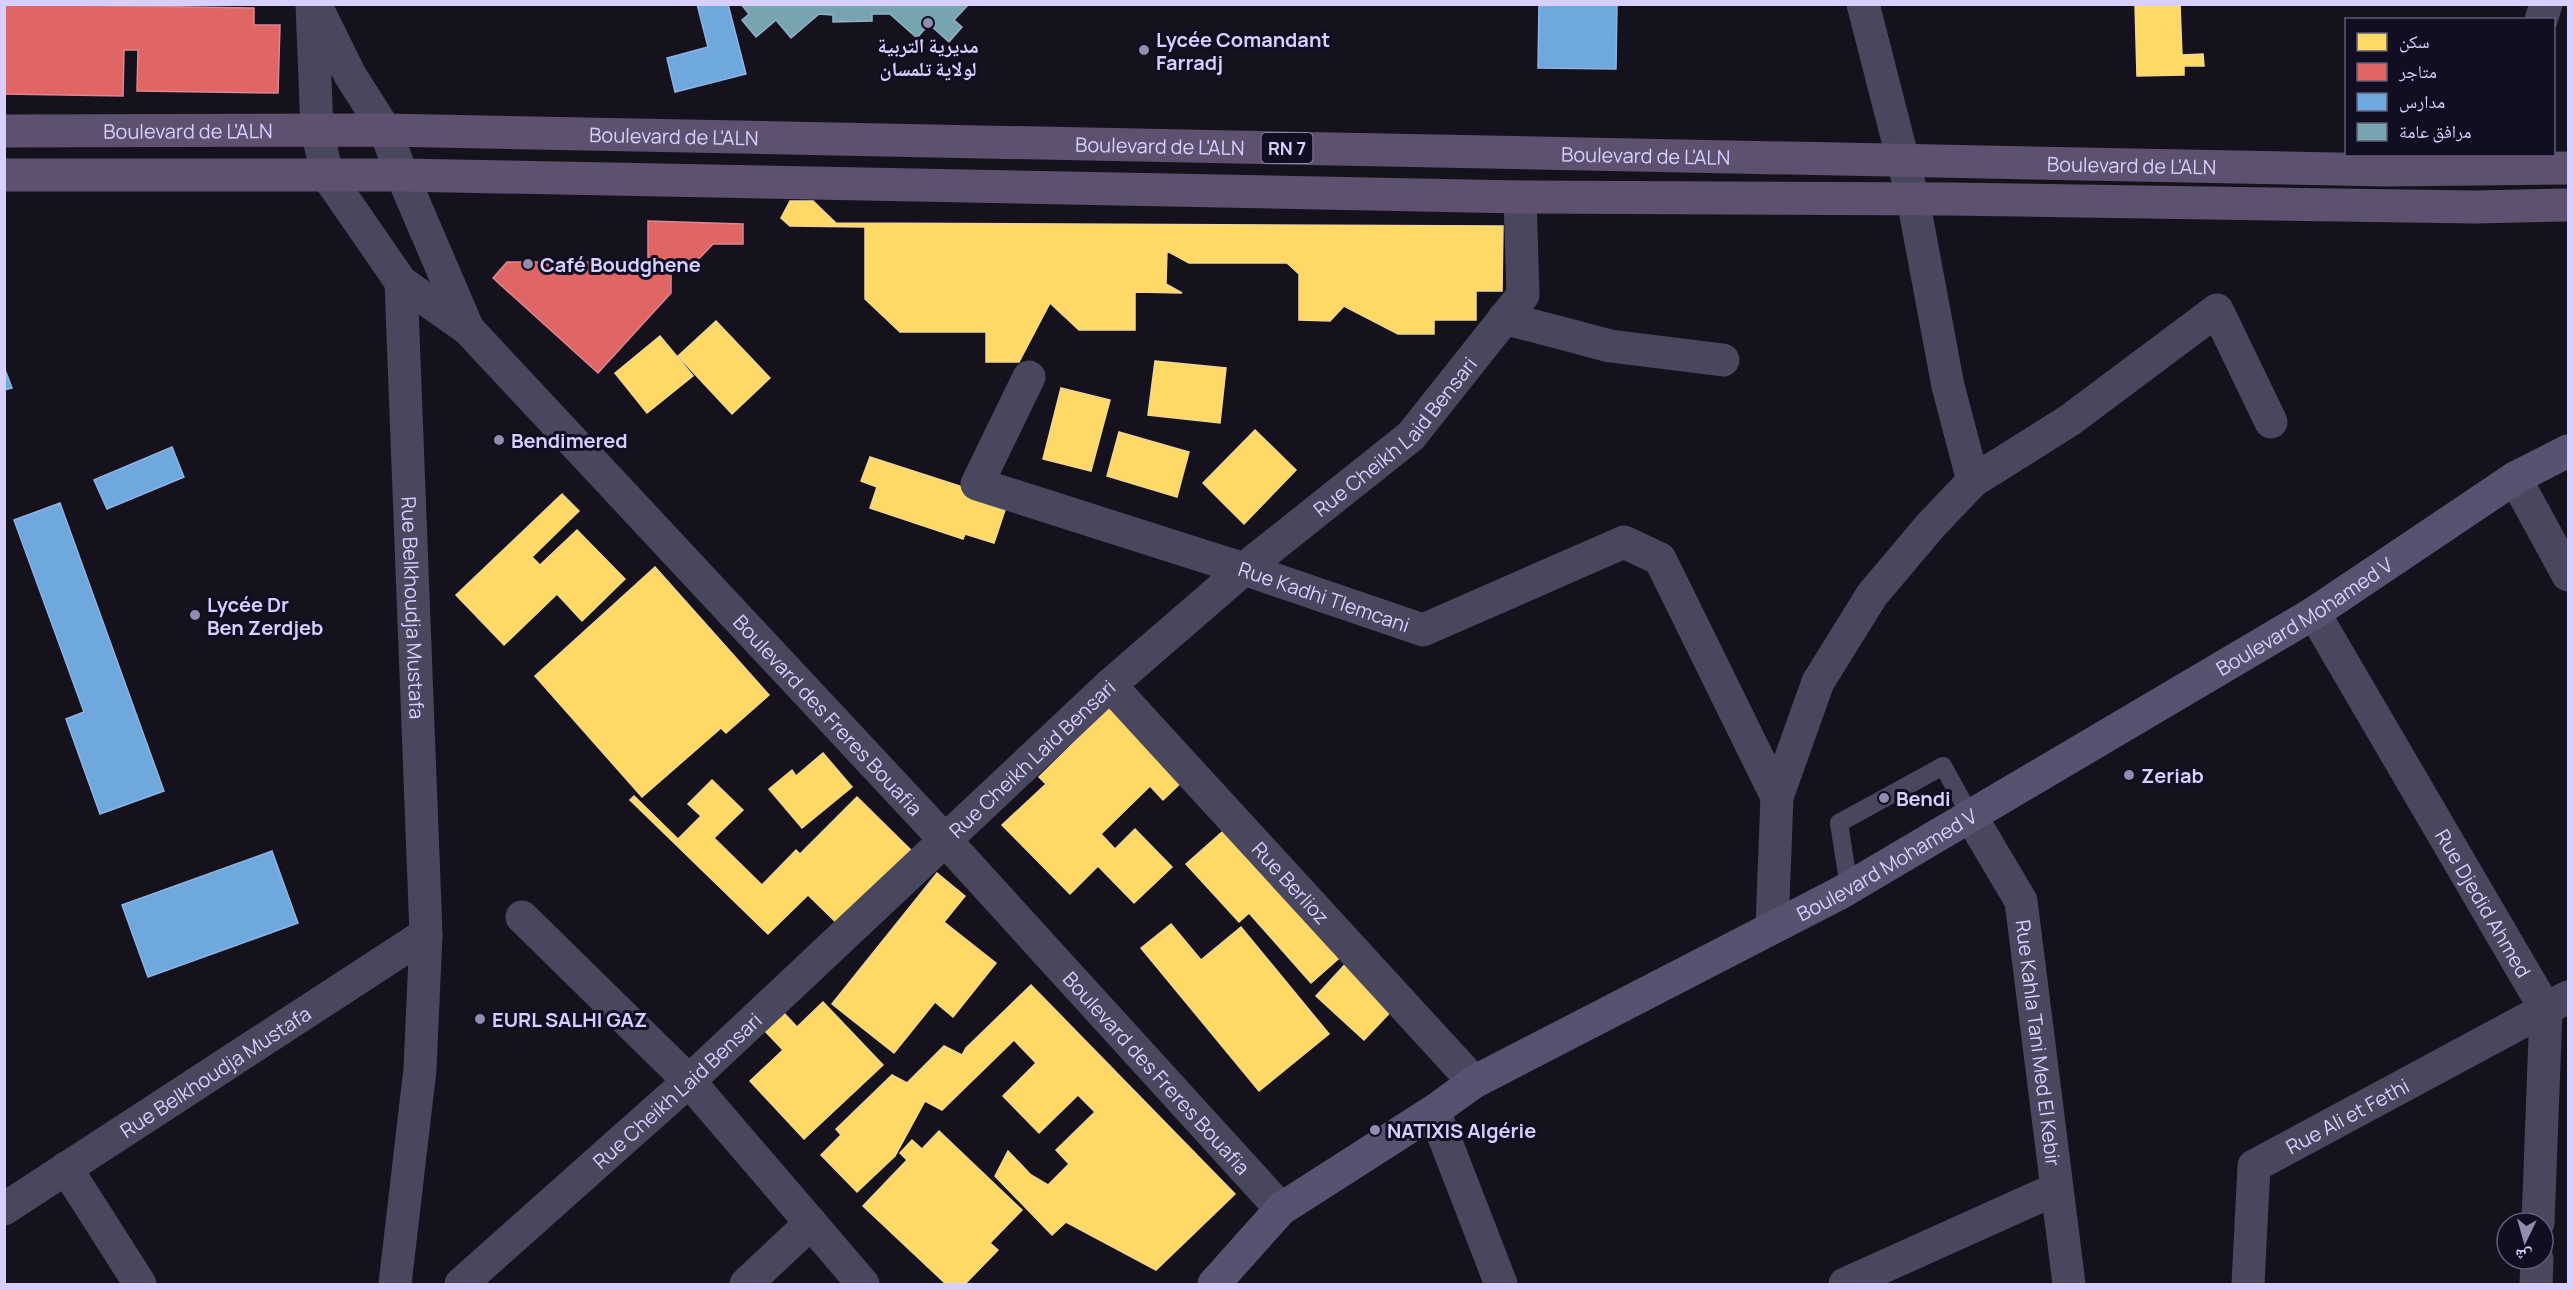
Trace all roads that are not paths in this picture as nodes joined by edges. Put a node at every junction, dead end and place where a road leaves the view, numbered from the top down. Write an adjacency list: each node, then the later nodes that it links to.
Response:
1 (314, 4): 4 (street); 5 (street)
2 (1863, 4): 6 (street)
3 (4, 130): 4 (main road, Boulevard de L'ALN / RN 7)
4 (317, 130): 5 (main road, Boulevard de L'ALN / RN 7); 10 (street)
5 (385, 130): 6 (main road, Boulevard de L'ALN / RN 7); 11 (street)
6 (1904, 160): 7 (main road, Boulevard de L'ALN / RN 7); 13 (street)
7 (2492, 162): 8 (main road, Boulevard de L'ALN / RN 7)
8 (2568, 168)
9 (4, 175): 10 (main road, Boulevard de L'ALN / RN 7)
10 (327, 175): 11 (main road, Boulevard de L'ALN / RN 7); 15 (street)
11 (402, 175): 12 (main road, Boulevard de L'ALN / RN 7); 17 (street)
12 (1520, 197): 13 (main road, Boulevard de L'ALN / RN 7); 16 (street, Rue Cheikh Laid Bensari)
13 (1913, 198): 14 (main road, Boulevard de L'ALN / RN 7); 23 (street)
14 (2568, 205)
15 (401, 282): 17 (street); 34 (street, Rue Belkhoudja Mustafa)
16 (1504, 318): 18 (street); 24 (street, Rue Cheikh Laid Bensari)
17 (468, 329): 30 (street, Boulevard des Freres Bouafia)
18 (1723, 360)
19 (1029, 377): 24 (street, Rue Kadhi Tlemcani)
20 (2271, 422): 23 (street)
21 (2568, 451): 22 (main road, Boulevard Mohamed V)
22 (2516, 478): 25 (street); 26 (main road, Boulevard Mohamed V)
23 (1973, 481): 28 (street)
24 (1244, 569): 27 (street, Rue Cheikh Laid Bensari); 28 (street, Rue Kadhi Tlemcani)
25 (2568, 575)
26 (2314, 613): 29 (main road, Boulevard Mohamed V); 35 (street, Rue Djedid Ahmed)
27 (1110, 685): 30 (street, Rue Cheikh Laid Bensari); 37 (street, Rue Berlioz)
28 (1778, 796): 33 (street)
29 (1970, 815): 31 (main road, Boulevard Mohamed V); 31 (lane); 40 (street, Rue Kahla Tani Med El Kebir)
30 (946, 842): 36 (street, Rue Cheikh Laid Bensari); 42 (street, Boulevard des Freres Bouafia)
31 (1849, 887): 33 (main road, Boulevard Mohamed V)
32 (522, 917): 36 (street)
33 (1772, 927): 37 (main road, Boulevard Mohamed V)
34 (426, 934): 39 (street, Rue Belkhoudja Mustafa); 46 (street, Rue Belkhoudja Mustafa)
35 (2557, 1004): 43 (street); 54 (street, Rue Ali et Fethi)
36 (689, 1081): 44 (street); 47 (street, Rue Cheikh Laid Bensari)
37 (1474, 1082): 38 (main road, Boulevard Mohamed V)
38 (1434, 1112): 42 (main road, Boulevard Mohamed V); 51 (street)
39 (66, 1168): 41 (street, Rue Belkhoudja Mustafa); 45 (street)
40 (2056, 1189): 52 (street); 53 (street, Rue Kahla Tani Med El Kebir)
41 (4, 1209)
42 (1281, 1209): 50 (main road, Boulevard Mohamed V)
43 (2539, 1211)
44 (811, 1223): 48 (street); 49 (street)
45 (140, 1284)
46 (395, 1284)
47 (461, 1284)
48 (746, 1284)
49 (863, 1284)
50 (1214, 1284)
51 (1502, 1284)
52 (1845, 1284)
53 (2068, 1284)
54 (2248, 1284)

